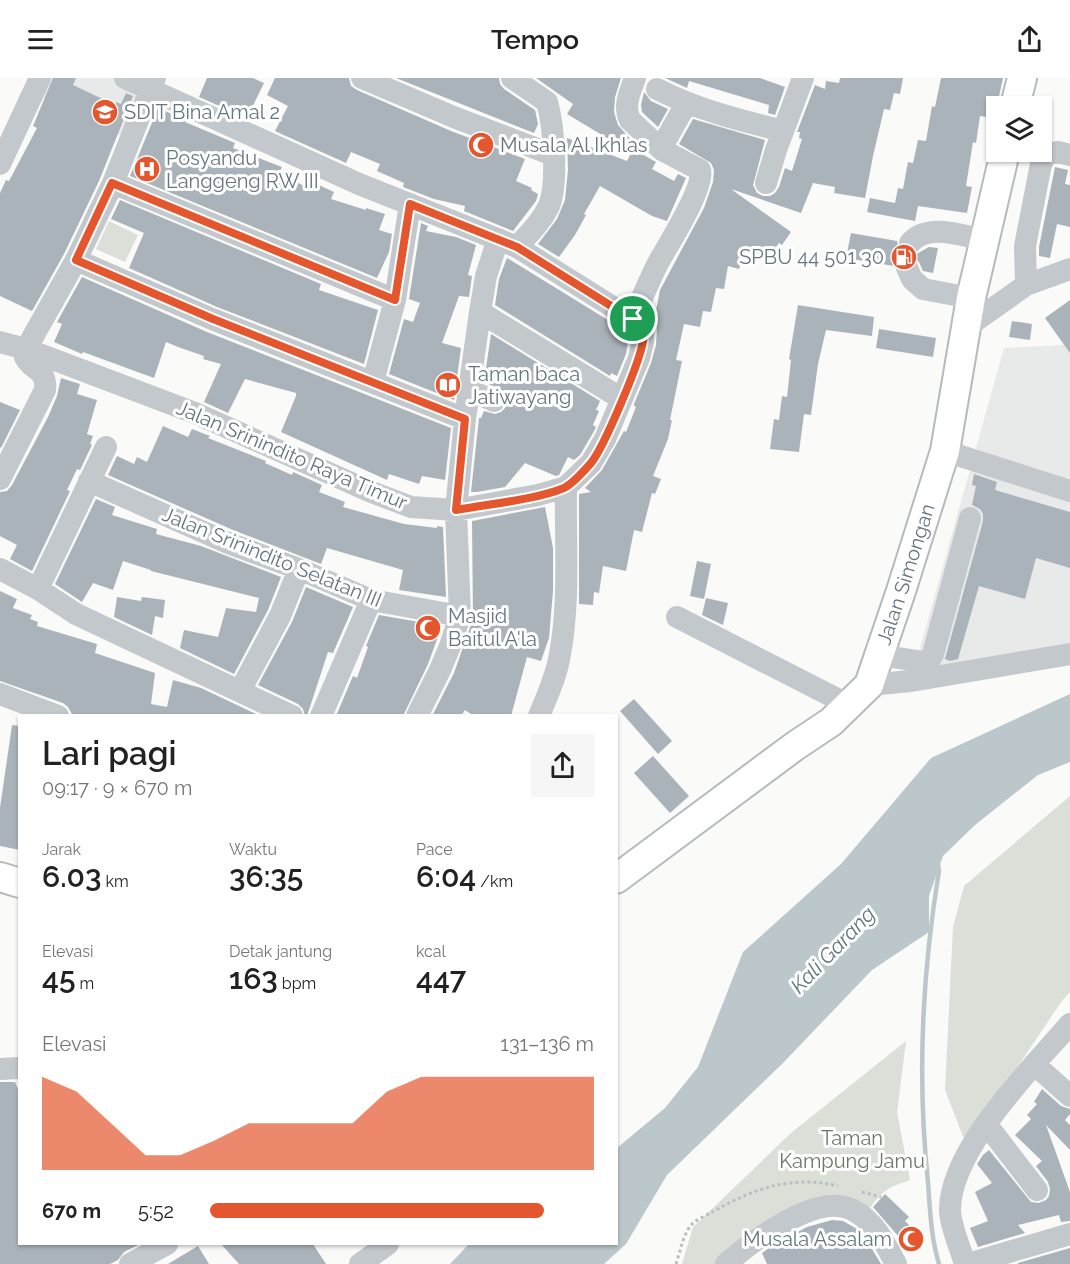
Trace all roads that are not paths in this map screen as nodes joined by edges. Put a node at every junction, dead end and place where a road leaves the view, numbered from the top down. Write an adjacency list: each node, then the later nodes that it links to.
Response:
1 (40, 78): 17 (street)
2 (125, 78): 8 (street)
3 (362, 78): 14 (street)
4 (635, 78): 13 (street)
5 (803, 78): 12 (street)
6 (1022, 78): 10 (main road)
7 (523, 83): 14 (street)
8 (153, 84): 18 (street); 20 (street)
9 (657, 89): 11 (street)
10 (1018, 96)
11 (686, 104): 12 (street); 13 (street)
12 (783, 131): 19 (street)
13 (662, 150): 31 (street)
14 (553, 155): 22 (street)
15 (1070, 155): 27 (street)
16 (1003, 162): 21 (main road, Jalan Simongan)
17 (0, 164)
18 (112, 183): 24 (street); 28 (street)
19 (766, 183)
20 (410, 204): 22 (street); 28 (street)
21 (985, 240): 23 (street); 30 (main road, Jalan Simongan)
22 (508, 243): 29 (street); 31 (street)
23 (910, 243)
24 (76, 260): 33 (street); 34 (street)
25 (907, 268): 30 (street)
26 (1070, 269): 27 (street)
27 (1026, 285): 30 (street)
28 (395, 300): 34 (street)
29 (480, 312): 35 (street); 36 (street)
30 (969, 312): 40 (main road, Jalan Simongan)
31 (633, 319): 36 (street)
32 (0, 342): 33 (street, Jalan Srinindito Raya Timur)
33 (26, 349): 41 (street); 45 (street, Jalan Srinindito Raya Timur)
34 (373, 382): 38 (street)
35 (469, 390): 37 (street); 38 (street)
36 (622, 399): 43 (street)
37 (494, 401)
38 (465, 419): 45 (street)
39 (106, 447): 42 (street)
40 (945, 451): 44 (street); 54 (main road, Jalan Simongan)
41 (0, 479)
42 (89, 481): 48 (street, Jalan Srinindito Selatan III); 49 (street)
43 (566, 487): 45 (street, Jalan Srinindito Raya Timur); 63 (street)
44 (1070, 491)
45 (456, 510): 51 (street)
46 (970, 518): 54 (street)
47 (0, 569): 49 (street)
48 (300, 569): 50 (street, Jalan Srinindito Selatan III); 56 (street)
49 (38, 589): 56 (street)
50 (371, 600): 51 (street, Jalan Srinindito Selatan III); 62 (street)
51 (460, 616): 59 (street)
52 (677, 617): 58 (street)
53 (1070, 654): 55 (street)
54 (879, 656): 55 (main road, Jalan Simongan)
55 (869, 685): 58 (main road)
56 (240, 691): 61 (street)
57 (0, 694): 60 (street)
58 (847, 704): 65 (main road)
59 (422, 713)
60 (53, 714)
61 (288, 714)
62 (322, 714)
63 (540, 714)
64 (0, 877): 66 (main road)
65 (618, 878)
66 (18, 882)
67 (1069, 1026): 68 (street)
68 (1034, 1064): 71 (street); 72 (street)
69 (18, 1068): 70 (street)
70 (0, 1069)
71 (1070, 1096)
72 (987, 1125): 73 (street); 81 (street)
73 (1037, 1190)
74 (1070, 1234): 81 (street)
75 (165, 1245): 77 (street)
76 (387, 1245): 78 (street)
77 (130, 1264)
78 (360, 1264)
79 (726, 1264): 80 (street)
80 (896, 1264)
81 (967, 1264)

